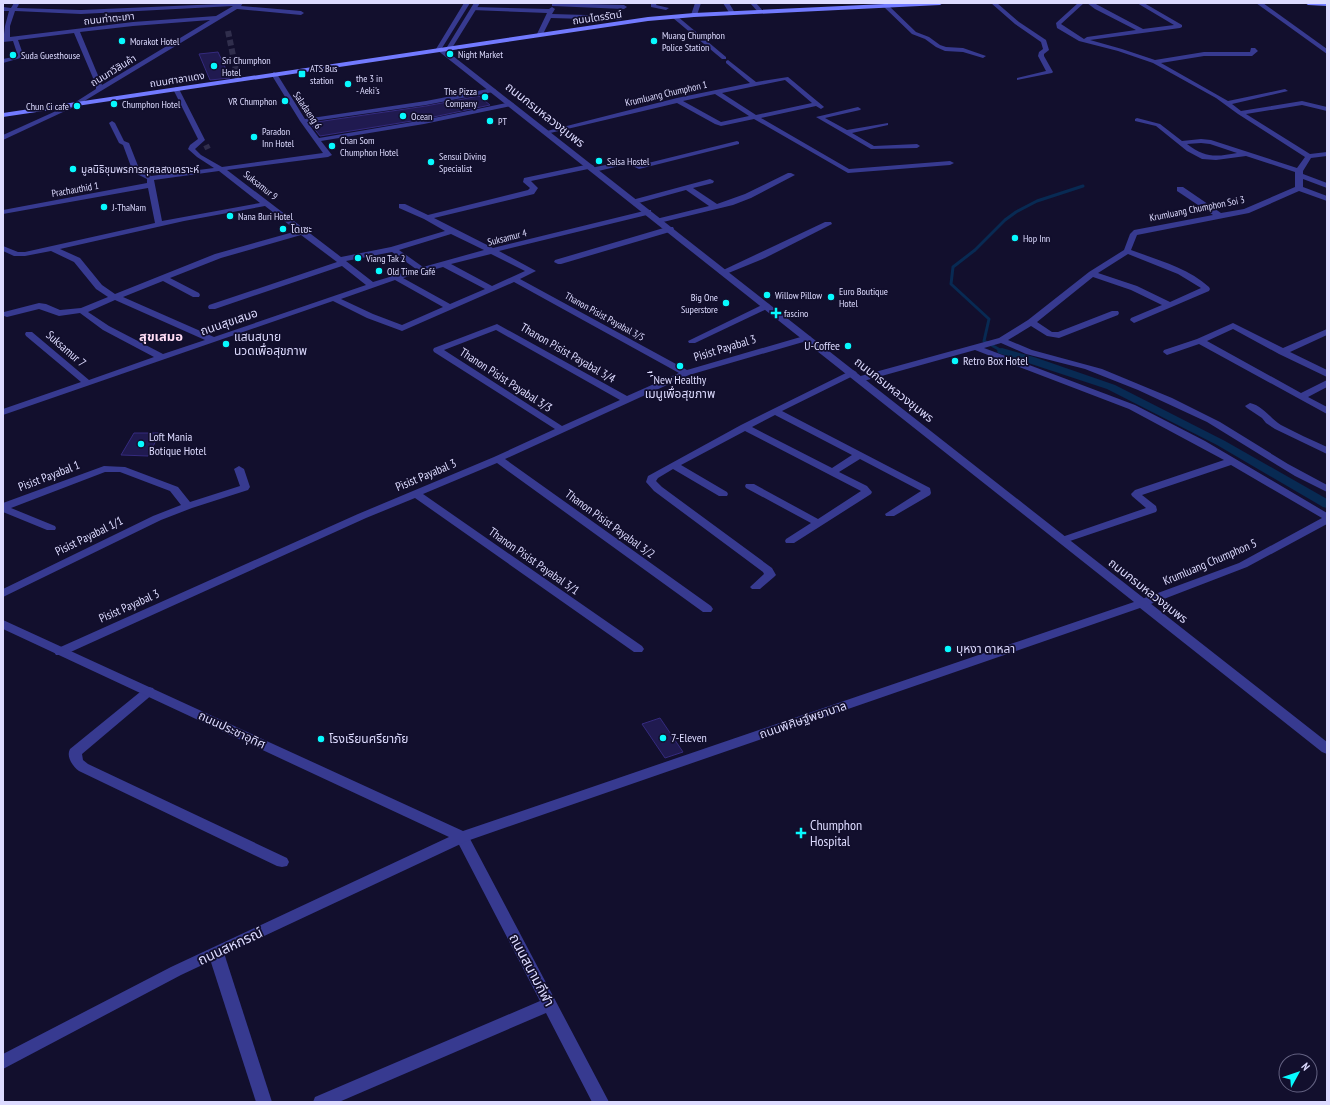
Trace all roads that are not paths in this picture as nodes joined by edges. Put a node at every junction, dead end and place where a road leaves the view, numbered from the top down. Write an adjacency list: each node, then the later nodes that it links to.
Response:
1 (17, 3): 24 (street)
2 (126, 3): 26 (street)
3 (477, 3): 25 (street)
4 (654, 3): 22 (street)
5 (698, 3): 31 (street)
6 (726, 3): 30 (street)
7 (753, 3): 27 (street)
8 (940, 3): 21 (main road, ถนนไตรรัตน์)
9 (994, 3): 51 (street)
10 (1081, 3): 42 (street)
11 (1090, 3): 38 (street)
12 (1140, 3): 38 (street)
13 (1259, 3): 46 (street)
14 (1266, 3): 43 (street)
15 (1308, 3): 17 (main road)
16 (554, 4): 19 (street); 29 (street)
17 (1327, 4)
18 (240, 5): 26 (street); 28 (street); 33 (street, ถนนทวีสินค้า)
19 (624, 5): 34 (street)
20 (465, 6): 25 (street); 35 (street)
21 (886, 6): 27 (main road, ถนนไตรรัตน์); 47 (street)
22 (666, 8)
23 (3, 9): 24 (street)
24 (13, 9): 26 (street); 41 (street)
25 (474, 9): 29 (street); 36 (street)
26 (120, 10)
27 (761, 12): 30 (main road, ถนนไตรรัตน์)
28 (302, 13)
29 (550, 13): 34 (street); 39 (street)
30 (732, 14): 31 (main road, ถนนไตรรัตน์)
31 (694, 15): 32 (main road, ถนนไตรรัตน์)
32 (675, 17): 34 (main road, ถนนไตรรัตน์); 52 (street)
33 (217, 18): 37 (street, ถนนท่าตะเภา); 54 (street, ถนนทวีสินค้า)
34 (619, 20): 39 (main road, ถนนไตรรัตน์)
35 (453, 25): 36 (street); 45 (street)
36 (463, 25): 45 (street)
37 (76, 30): 40 (street, ถนนท่าตะเภา); 54 (street)
38 (1143, 31): 42 (street)
39 (540, 34): 45 (main road, ถนนไตรรัตน์)
40 (15, 39): 41 (street, ถนนท่าตะเภา); 48 (street)
41 (5, 40)
42 (1081, 40): 49 (street)
43 (1327, 46)
44 (1253, 49): 49 (street)
45 (444, 50): 50 (main road, ถนนศาลาแดง); 55 (street, ถนนกรมหลวงชุมพร)
46 (1327, 52)
47 (983, 56)
48 (3, 61)
49 (1155, 62): 59 (street)
50 (274, 74): 53 (main road, ถนนศาลาแดง); 70 (street, Saladaeng 6)
51 (1019, 80)
52 (756, 84): 57 (street, Krumluang Chumphon 1); 62 (street, Krumluang Chumphon 1)
53 (176, 89): 60 (main road, ถนนศาลาแดง); 79 (street)
54 (99, 90): 60 (street, ถนนทวีสินค้า)
55 (494, 90): 61 (street, ถนนกรมหลวงชุมพร); 70 (street)
56 (1285, 91): 59 (street)
57 (716, 92): 58 (street, Krumluang Chumphon 1); 68 (street)
58 (677, 100): 68 (street); 73 (street, Krumluang Chumphon 1)
59 (1226, 103): 65 (street)
60 (76, 104): 67 (main road, ถนนศาลาแดง); 75 (street)
61 (511, 104): 73 (street, ถนนกรมหลวงชุมพร); 76 (street)
62 (817, 104): 66 (street); 68 (street)
63 (858, 109): 66 (street)
64 (1327, 109): 65 (street)
65 (1240, 113): 85 (street)
66 (831, 114): 74 (street)
67 (3, 115)
68 (755, 117): 86 (street)
69 (1137, 120): 78 (street)
70 (303, 121): 76 (street, Saladaeng 6)
71 (112, 124): 92 (street)
72 (886, 124): 74 (street)
73 (546, 132): 87 (street, ถนนกรมหลวงชุมพร)
74 (848, 132): 80 (street)
75 (3, 138)
76 (317, 140): 83 (street, Saladaeng 6)
77 (737, 143): 87 (street)
78 (1180, 143): 81 (street); 81 (street)
79 (205, 146): 84 (street); 84 (street)
80 (917, 146)
81 (1246, 154): 89 (street)
82 (1327, 154): 85 (street)
83 (328, 155): 88 (street, Prachauthid 1)
84 (199, 156): 88 (street, Suksamur 9)
85 (1309, 156): 89 (street)
86 (950, 163)
87 (592, 168): 98 (street, ถนนกรมหลวงชุมพร); 105 (street)
88 (221, 169): 92 (street, Prachauthid 1); 99 (street, Suksamur 9)
89 (1299, 173): 93 (street); 95 (street)
90 (791, 175): 101 (street)
91 (710, 180): 94 (street)
92 (150, 181): 102 (street, Prachauthid 1); 108 (street)
93 (1327, 186)
94 (686, 187): 98 (street); 101 (street)
95 (1299, 188): 97 (street); 104 (street, Krumluang Chumphon Soi 3)
96 (1180, 189): 104 (street)
97 (1327, 198)
98 (635, 202): 103 (street, ถนนกรมหลวงชุมพร)
99 (266, 204): 108 (street); 111 (street, Suksamur 9)
100 (402, 206): 105 (street)
101 (716, 207): 106 (street)
102 (3, 212)
103 (648, 212): 106 (street, ถนนกรมหลวงชุมพร); 115 (street, Suksamur 4)
104 (1220, 216): 116 (street, Krumluang Chumphon Soi 3)
105 (427, 217): 110 (street)
106 (659, 221): 109 (street, ถนนกรมหลวงชุมพร)
107 (828, 224): 121 (street)
108 (159, 225): 113 (street)
109 (670, 229): 118 (street); 121 (street, ถนนกรมหลวงชุมพร)
110 (452, 231): 114 (street); 115 (street)
111 (302, 232): 117 (street, Suksamur 9); 123 (street)
112 (3, 248): 113 (street)
113 (54, 249): 129 (street)
114 (393, 249): 117 (street); 120 (street)
115 (491, 251): 119 (street, Suksamur 4); 125 (street)
116 (1127, 251): 122 (street); 131 (street)
117 (341, 262): 126 (street, Suksamur 9); 134 (street)
118 (558, 262)
119 (444, 264): 120 (street, Suksamur 4); 127 (street)
120 (422, 270): 124 (street, Suksamur 4)
121 (723, 272): 133 (street, ถนนกรมหลวงชุมพร)
122 (1092, 274): 131 (street); 139 (street)
123 (164, 278): 128 (street); 129 (street)
124 (396, 278): 126 (street, Suksamur 4); 132 (street)
125 (514, 279): 127 (street); 152 (street, Thanon Pisist Payabal 3/5)
126 (373, 286): 130 (street, ถนนสุขเสมอ)
127 (490, 288): 132 (street)
128 (196, 296)
129 (116, 297): 135 (street); 144 (street)
130 (335, 299): 132 (street); 144 (street, ถนนสุขเสมอ)
131 (1169, 305): 138 (street)
132 (448, 306)
133 (766, 306): 143 (street, ถนนกรมหลวงชุมพร); 145 (street)
134 (212, 307)
135 (83, 310): 137 (street); 151 (street)
136 (1114, 313): 139 (street)
137 (7, 314)
138 (1134, 320)
139 (1031, 322): 146 (street)
140 (498, 327): 158 (street, Thanon Pisist Payabal 3/4); 164 (street, Thanon Pisist Payabal 3/3)
141 (1327, 332): 150 (street)
142 (29, 334): 155 (street, Suksamur 7)
143 (807, 338): 152 (street, Pisist Payabal 3); 154 (street, ถนนกรมหลวงชุมพร)
144 (214, 340): 151 (street, ถนนสุขเสมอ)
145 (692, 341)
146 (1000, 341): 148 (street); 173 (street)
147 (1200, 341): 149 (street); 150 (street); 157 (street)
148 (979, 347): 154 (street); 168 (street)
149 (1167, 352)
150 (1282, 352): 153 (street)
151 (162, 358): 155 (street, ถนนสุขเสมอ)
152 (686, 373): 158 (street, Pisist Payabal 3)
153 (1327, 374)
154 (856, 376): 160 (street); 182 (street, ถนนกรมหลวงชุมพร)
155 (87, 383): 161 (street, ถนนสุขเสมอ)
156 (1327, 383): 157 (street)
157 (1301, 397): 162 (street)
158 (626, 400): 164 (street, Pisist Payabal 3)
159 (1250, 406): 165 (street)
160 (775, 410): 163 (street); 166 (street)
161 (4, 411)
162 (1327, 411)
163 (744, 427): 169 (street); 171 (street)
164 (562, 430): 167 (street, Pisist Payabal 3)
165 (1327, 451)
166 (860, 455): 171 (street); 178 (street)
167 (498, 459): 174 (street, Pisist Payabal 3); 187 (street, Thanon Pisist Payabal 3/2)
168 (1232, 461): 179 (street); 182 (street)
169 (673, 465): 175 (street); 184 (street)
170 (238, 470): 176 (street, Pisist Payabal 1/1)
171 (832, 472): 180 (street)
172 (750, 486): 180 (street)
173 (1327, 489)
174 (415, 493): 189 (street, Thanon Pisist Payabal 3/1); 190 (street, Pisist Payabal 3)
175 (723, 494)
176 (188, 506): 177 (street, Pisist Payabal 1); 185 (street, Pisist Payabal 1/1)
177 (3, 508): 181 (street)
178 (890, 514)
179 (1327, 518): 186 (street, Krumluang Chumphon 5)
180 (818, 523): 183 (street)
181 (51, 528)
182 (1063, 540): 186 (street, ถนนกรมหลวงชุมพร)
183 (790, 541)
184 (756, 587)
185 (3, 593)
186 (1143, 603): 192 (street, ถนนกรมหลวงชุมพร); 193 (street, ถนนพิศิษฐ์พยาบาล)
187 (707, 609)
188 (3, 624): 190 (street, ถนนประชาอุทิศ)
189 (638, 649)
190 (60, 652): 191 (street, ถนนประชาอุทิศ)
191 (149, 691): 193 (street, ถนนประชาอุทิศ); 194 (street)
192 (1327, 749)
193 (462, 837): 195 (street, ถนนสหกรณ์); 196 (street, ถนนสนามกีฬา)
194 (282, 862)
195 (216, 952): 197 (street, ถนนสหกรณ์); 198 (street)
196 (550, 1004): 199 (street); 200 (street, ถนนสนามกีฬา)
197 (3, 1062)
198 (264, 1102)
199 (321, 1102)
200 (601, 1102)

